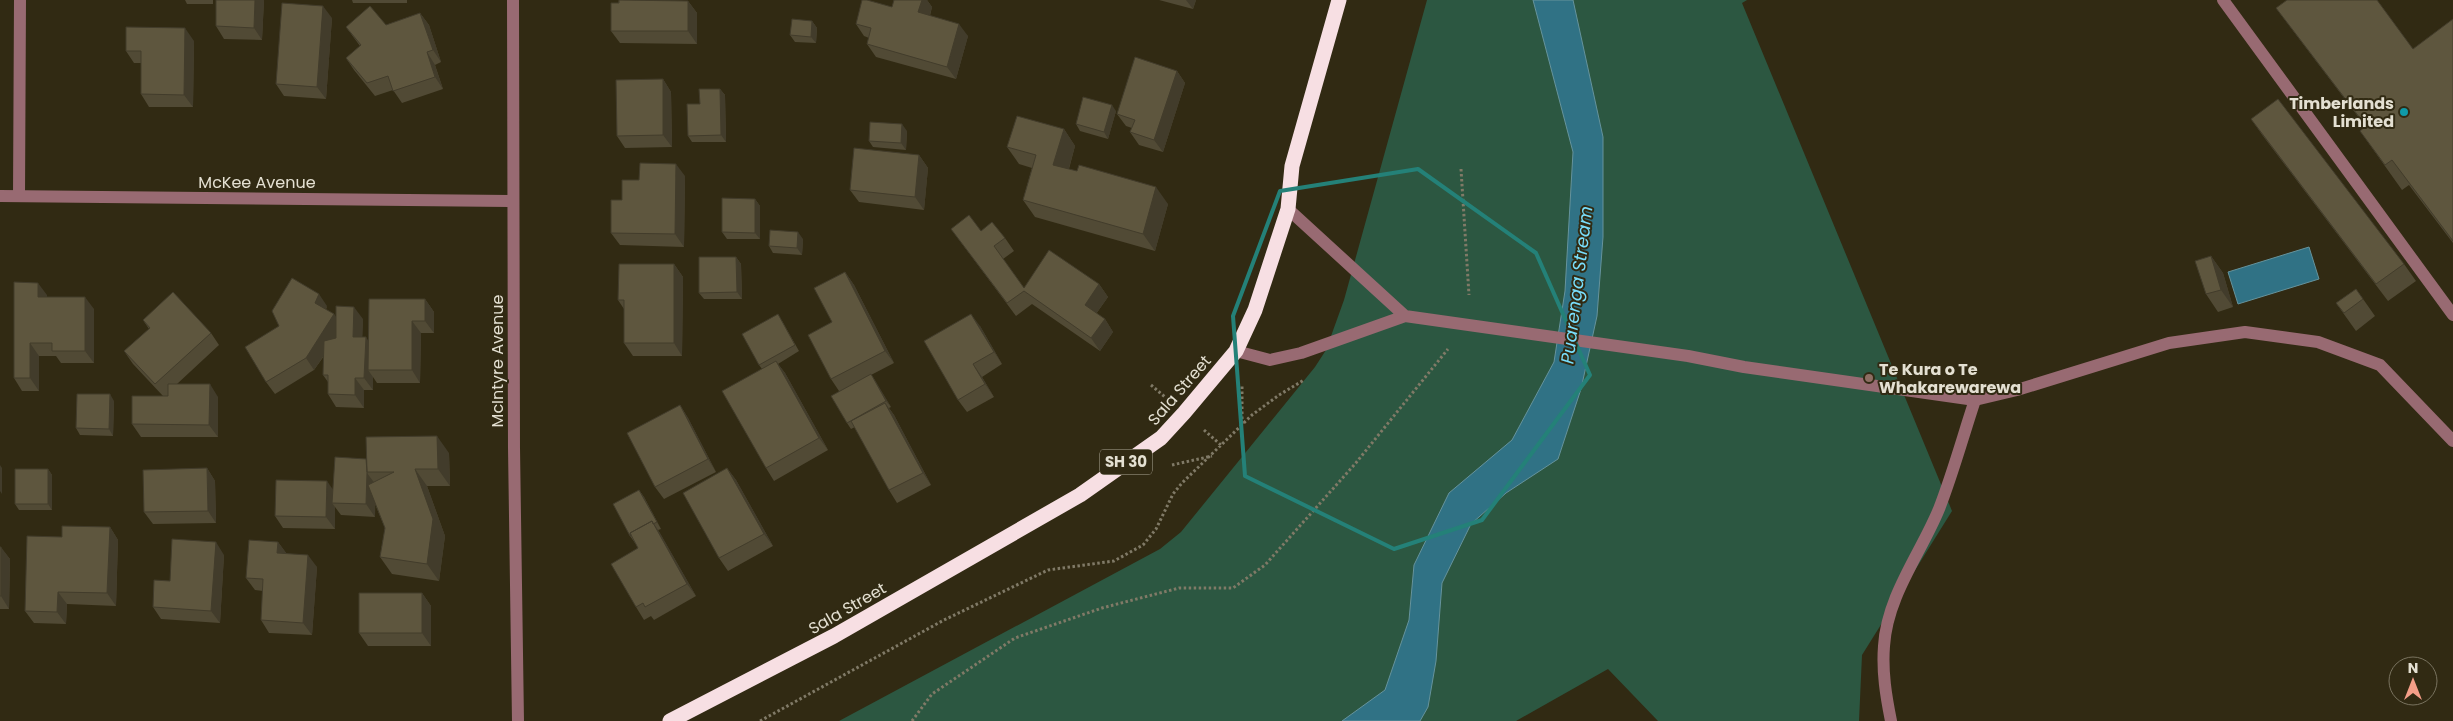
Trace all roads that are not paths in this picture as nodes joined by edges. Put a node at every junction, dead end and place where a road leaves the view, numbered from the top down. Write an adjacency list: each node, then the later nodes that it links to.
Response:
1 (20, 0): 6 (street)
2 (513, 0): 7 (street, McIntyre Avenue)
3 (1339, 0): 8 (highway, Sala Street / SH 30)
4 (2223, 0): 9 (street)
5 (0, 196): 6 (street, McKee Avenue)
6 (19, 196): 7 (street, McKee Avenue)
7 (513, 201): 14 (street, McIntyre Avenue)
8 (1288, 209): 10 (street); 11 (highway, Sala Street / SH 30)
9 (2453, 315)
10 (1405, 316): 11 (street); 12 (street)
11 (1236, 351): 15 (highway, Sala Street / SH 30)
12 (1975, 400): 13 (street); 16 (street)
13 (2453, 441)
14 (518, 721)
15 (670, 721)
16 (1891, 721)

